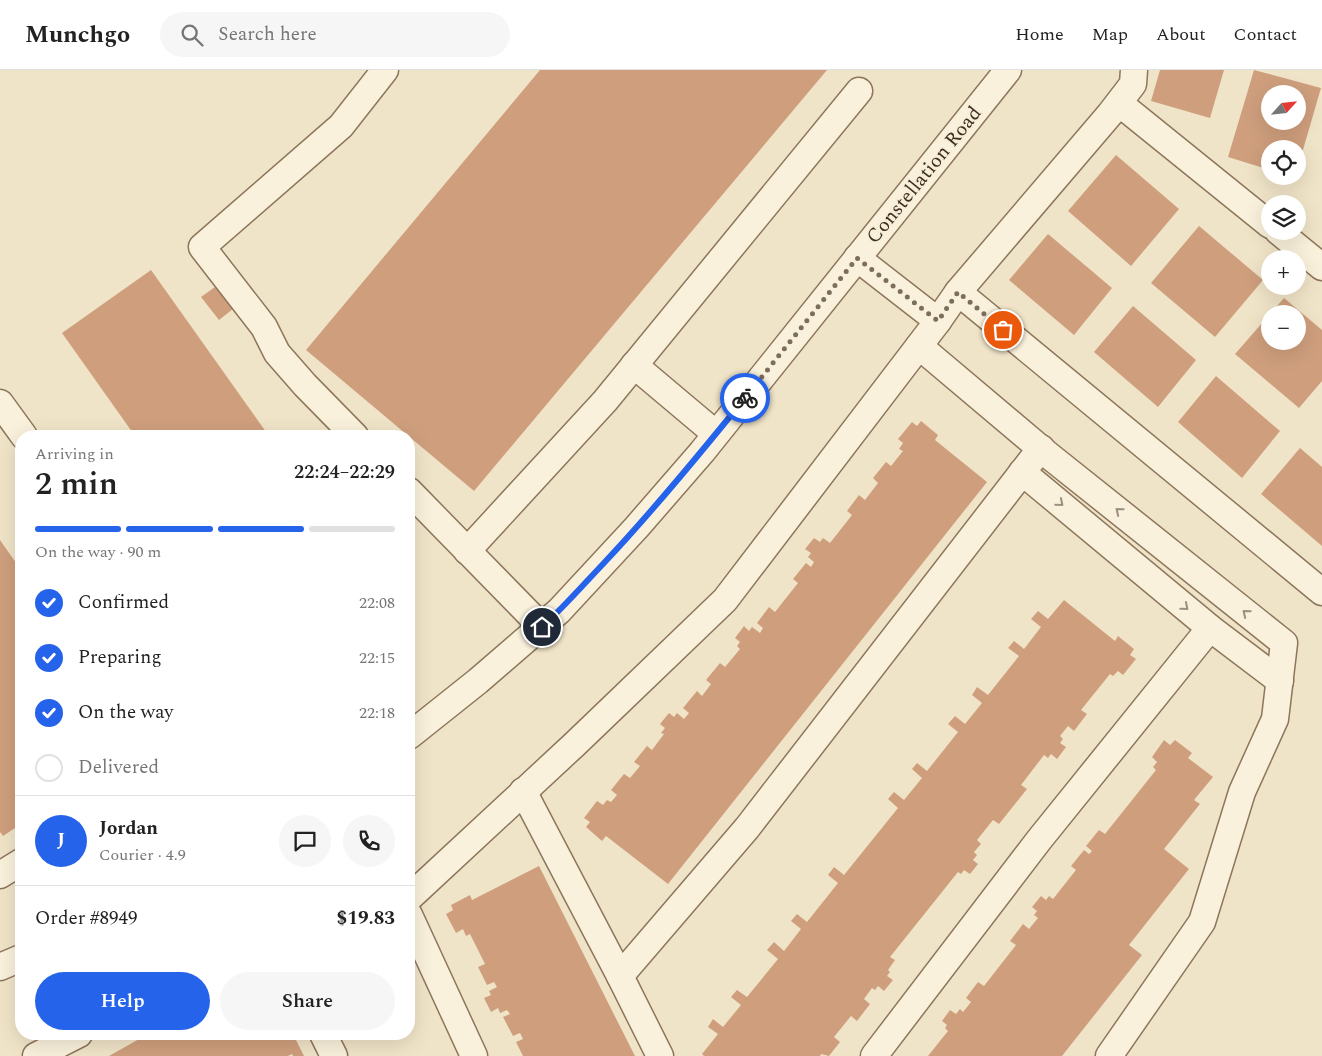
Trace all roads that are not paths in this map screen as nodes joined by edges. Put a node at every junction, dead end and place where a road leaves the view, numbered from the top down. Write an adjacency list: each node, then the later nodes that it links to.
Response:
1 (385, 70): 16 (street)
2 (1008, 70): 9 (street, Constellation Road)
3 (1134, 70): 5 (street)
4 (859, 91): 13 (street)
5 (1119, 103): 6 (street); 10 (street)
6 (1261, 218)
7 (1293, 240): 8 (street)
8 (1320, 257)
9 (857, 258): 11 (street); 17 (street, Constellation Road)
10 (958, 292): 11 (street); 22 (street)
11 (938, 321): 12 (street)
12 (919, 346): 18 (street); 27 (street)
13 (634, 365): 17 (street); 21 (street)
14 (0, 403): 15 (street)
15 (20, 430)
16 (349, 430)
17 (716, 434): 23 (street, Constellation Road)
18 (1044, 451): 19 (street); 25 (street, one-way to 18)
19 (1022, 472): 24 (street, one-way to 24); 34 (street)
20 (415, 498): 21 (street)
21 (467, 551): 23 (street)
22 (1322, 592)
23 (542, 627): 26 (street, Constellation Road)
24 (1210, 628): 25 (street); 41 (street)
25 (1280, 681): 42 (street)
26 (415, 731)
27 (523, 792): 30 (street); 34 (street)
28 (15, 866): 29 (street)
29 (0, 875)
30 (415, 892)
31 (415, 928): 39 (street)
32 (15, 961): 33 (street)
33 (0, 967)
34 (620, 976): 40 (street)
35 (68, 1040): 37 (street)
36 (325, 1040): 38 (street)
37 (36, 1056)
38 (334, 1056)
39 (474, 1056)
40 (660, 1056)
41 (874, 1056)
42 (1109, 1056)

